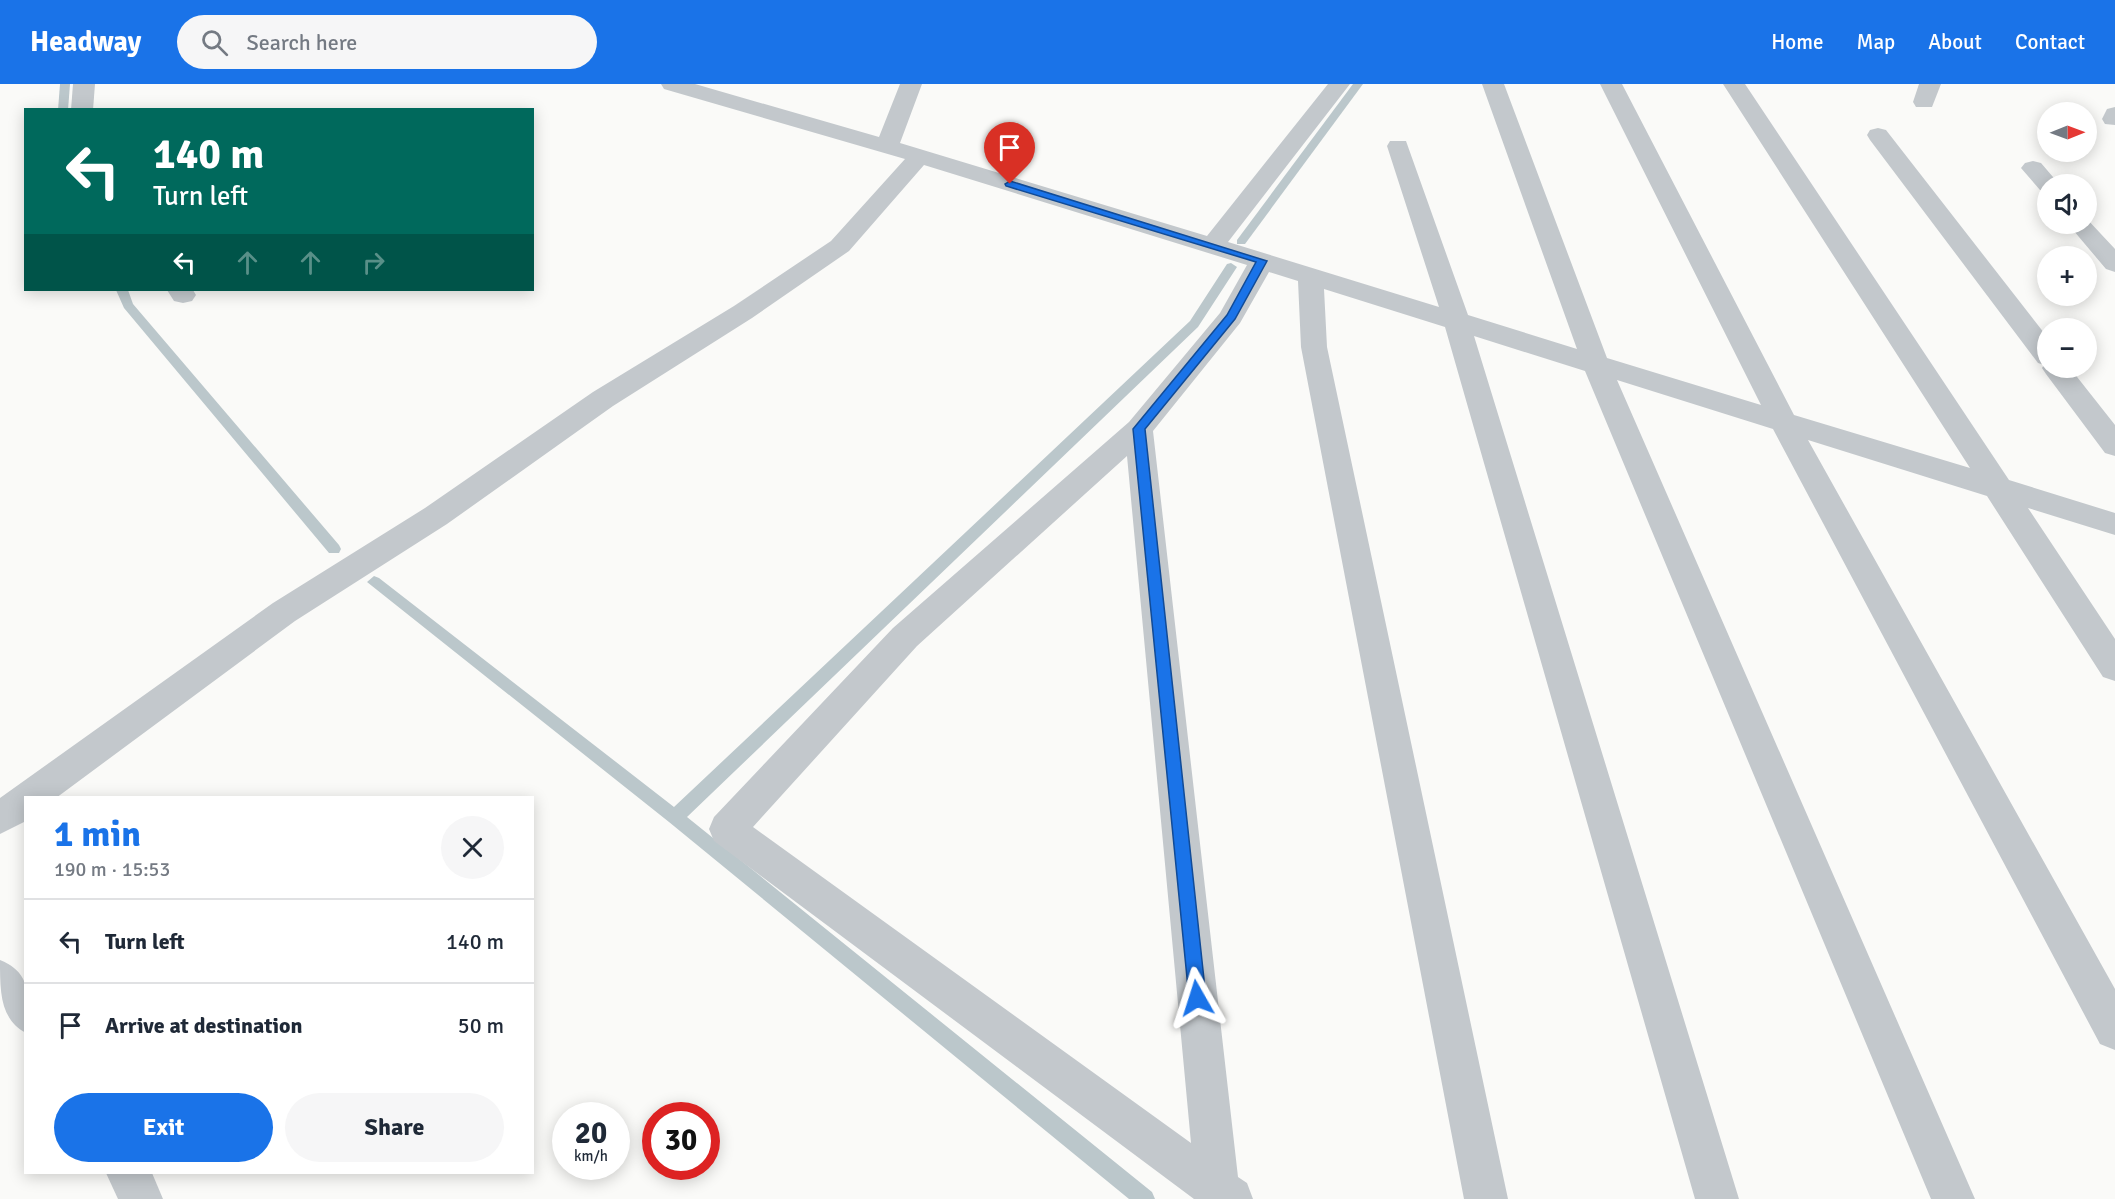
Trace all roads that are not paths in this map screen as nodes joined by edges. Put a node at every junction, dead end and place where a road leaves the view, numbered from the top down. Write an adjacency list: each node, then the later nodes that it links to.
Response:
1 (84, 84): 8 (street)
2 (672, 84): 10 (street)
3 (910, 84): 10 (street)
4 (1339, 84): 14 (street)
5 (1493, 84): 20 (street)
6 (1611, 84): 22 (street)
7 (1734, 84): 25 (street)
8 (82, 108)
9 (1878, 135): 19 (street)
10 (887, 146): 12 (street)
11 (1398, 146): 18 (street)
12 (920, 156): 14 (street); 28 (street)
13 (2089, 234): 16 (street)
14 (1212, 246): 15 (street)
15 (1262, 261): 17 (street); 23 (street)
16 (2115, 264)
17 (1310, 276): 18 (street); 37 (street)
18 (1456, 320): 20 (street); 38 (street)
19 (2037, 343)
20 (1596, 364): 22 (street); 39 (street)
21 (2063, 378): 24 (street)
22 (1783, 421): 25 (street); 33 (street)
23 (1139, 429): 35 (street); 35 (street)
24 (2115, 446)
25 (1998, 486): 26 (street); 27 (street)
26 (2115, 524)
27 (2115, 667)
28 (31, 796)
29 (24, 801): 30 (street)
30 (0, 818)
31 (0, 980): 32 (street)
32 (24, 1010)
33 (2115, 1029)
34 (128, 1174): 36 (street)
35 (1224, 1194)
36 (141, 1199)
37 (1486, 1199)
38 (1717, 1199)
39 (1953, 1199)

